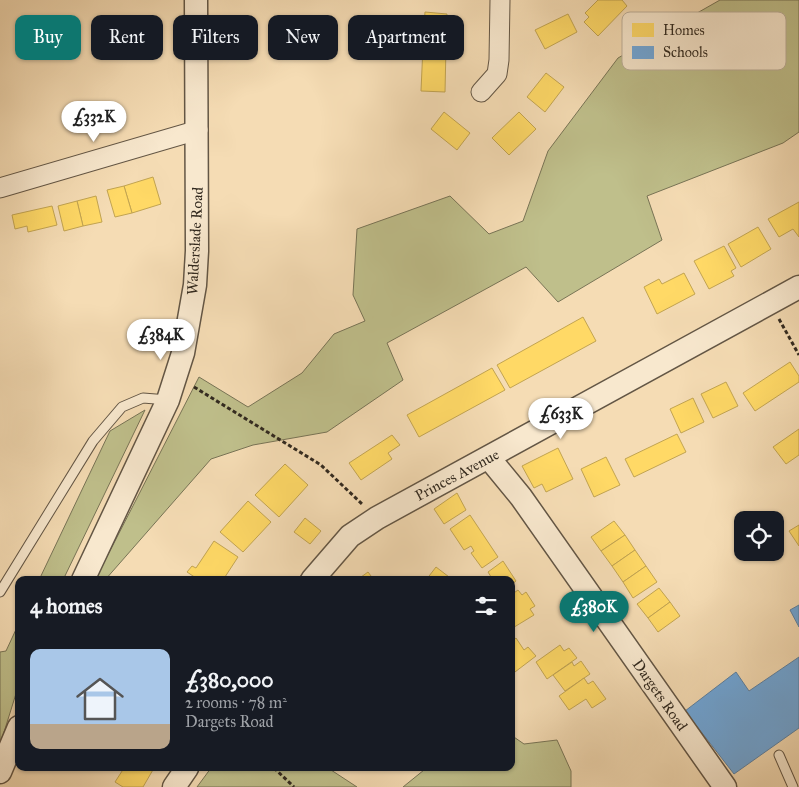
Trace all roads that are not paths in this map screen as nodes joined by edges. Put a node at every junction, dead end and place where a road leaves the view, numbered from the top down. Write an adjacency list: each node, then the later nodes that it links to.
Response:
1 (196, 0): 4 (street, Walderslade Road)
2 (500, 0): 3 (street)
3 (481, 92)
4 (198, 130): 5 (street); 7 (street, Walderslade Road)
5 (0, 188)
6 (799, 288): 8 (street, Princes Avenue)
7 (168, 400): 9 (street, Walderslade Road); 11 (lane)
8 (489, 458): 10 (street, Princes Avenue); 17 (street, Dargets Road)
9 (85, 576)
10 (315, 576)
11 (0, 592)
12 (15, 736): 15 (street)
13 (779, 755): 18 (lane)
14 (185, 771): 16 (street)
15 (0, 772)
16 (174, 787)
17 (725, 787)
18 (793, 787)

